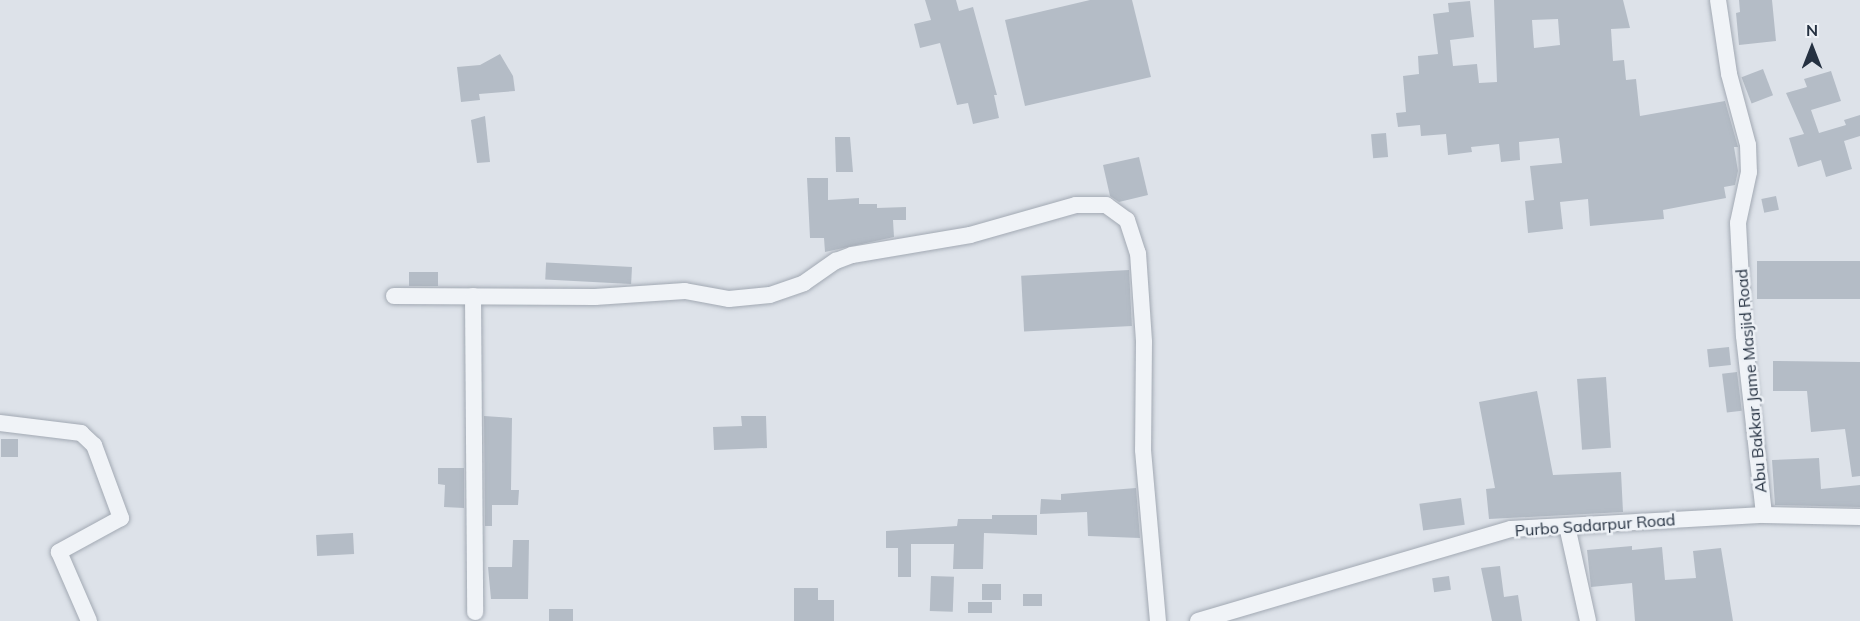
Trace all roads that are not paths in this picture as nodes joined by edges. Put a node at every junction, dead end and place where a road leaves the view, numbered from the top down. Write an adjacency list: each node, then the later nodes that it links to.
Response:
1 (1718, 0): 5 (street, Abu Bakkar Jame Masjid Road)
2 (473, 296): 3 (street); 8 (street); 10 (street)
3 (394, 297)
4 (0, 423): 9 (street)
5 (1764, 514): 6 (street, Purbo Sadarpur Road); 7 (street, Purbo Sadarpur Road)
6 (1860, 517)
7 (1567, 526): 11 (street, Purbo Sadarpur Road); 12 (street)
8 (475, 612)
9 (89, 621)
10 (1158, 621)
11 (1198, 621)
12 (1588, 621)

